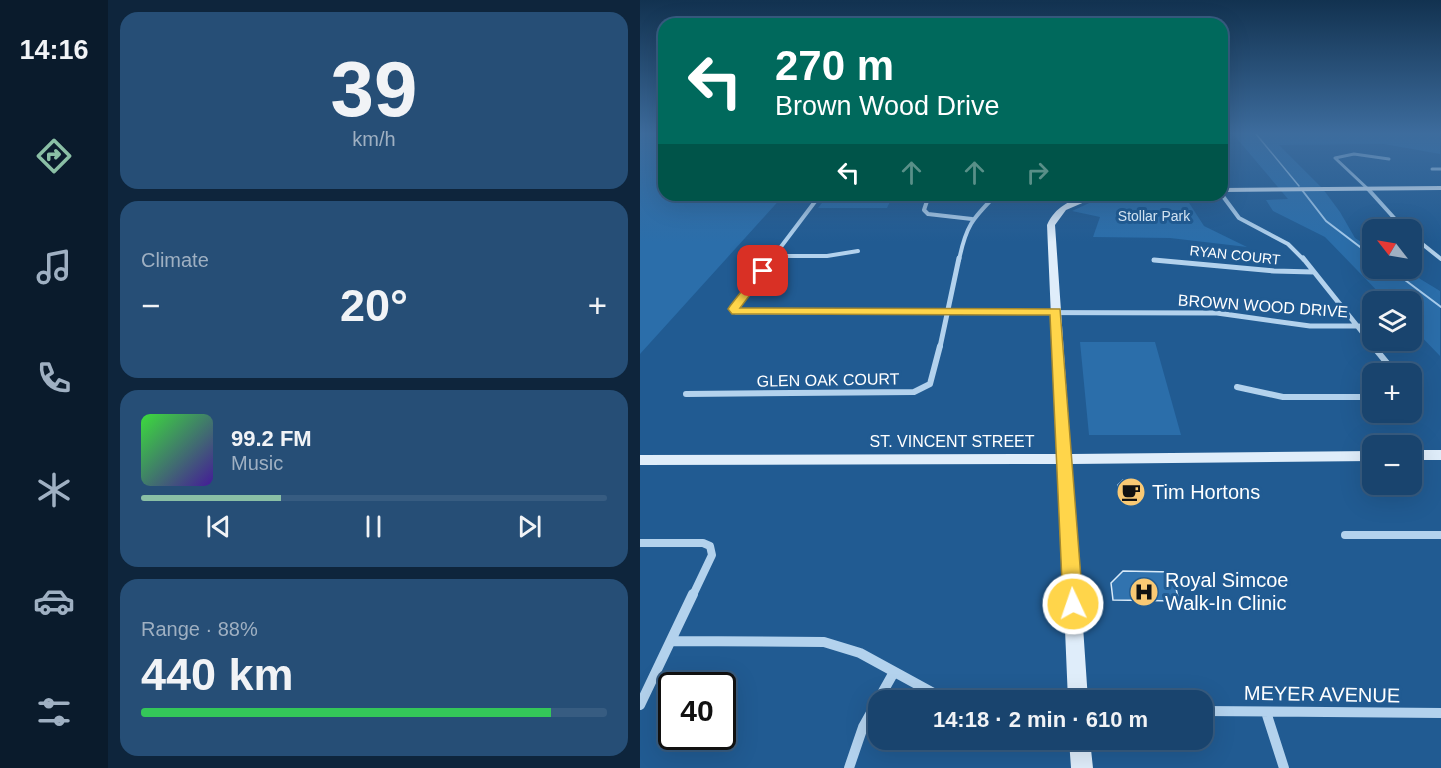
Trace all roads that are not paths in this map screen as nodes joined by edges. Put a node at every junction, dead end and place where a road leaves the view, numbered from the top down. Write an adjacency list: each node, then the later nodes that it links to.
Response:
1 (1348, 170): 2 (street)
2 (1367, 188): 3 (street); 4 (street); 11 (street)
3 (1441, 188)
4 (1228, 192)
5 (816, 201): 14 (street, BROWN WOOD DRIVE)
6 (928, 201): 10 (street)
7 (990, 201): 10 (street)
8 (1079, 201): 19 (street)
9 (1228, 201): 17 (street)
10 (972, 219): 18 (street)
11 (1395, 219)
12 (1422, 244): 15 (street)
13 (858, 251): 14 (street)
14 (775, 256): 18 (street, BROWN WOOD DRIVE)
15 (1441, 259)
16 (1154, 260): 17 (street, RYAN COURT)
17 (1314, 272): 20 (street)
18 (947, 312): 19 (street, BROWN WOOD DRIVE); 23 (street, GLEN OAK COURT)
19 (1056, 312): 20 (street, BROWN WOOD DRIVE); 28 (street)
20 (1358, 326): 21 (street)
21 (1387, 363)
22 (1237, 387): 24 (street)
23 (686, 394)
24 (1362, 397)
25 (1422, 455): 26 (street)
26 (1441, 455)
27 (1362, 456): 28 (street, ST. VINCENT STREET)
28 (1066, 459): 29 (street, ST. VINCENT STREET); 36 (street)
29 (640, 460)
30 (1345, 535): 31 (street)
31 (1441, 535)
32 (640, 543): 33 (street)
33 (672, 640): 34 (street); 37 (street)
34 (894, 672): 35 (street); 42 (street)
35 (927, 690)
36 (1078, 690)
37 (640, 705)
38 (1213, 711): 39 (street, MEYER AVENUE)
39 (1266, 712): 40 (street, MEYER AVENUE); 44 (street)
40 (1441, 713)
41 (1081, 750): 43 (street)
42 (849, 768)
43 (1082, 768)
44 (1284, 768)

